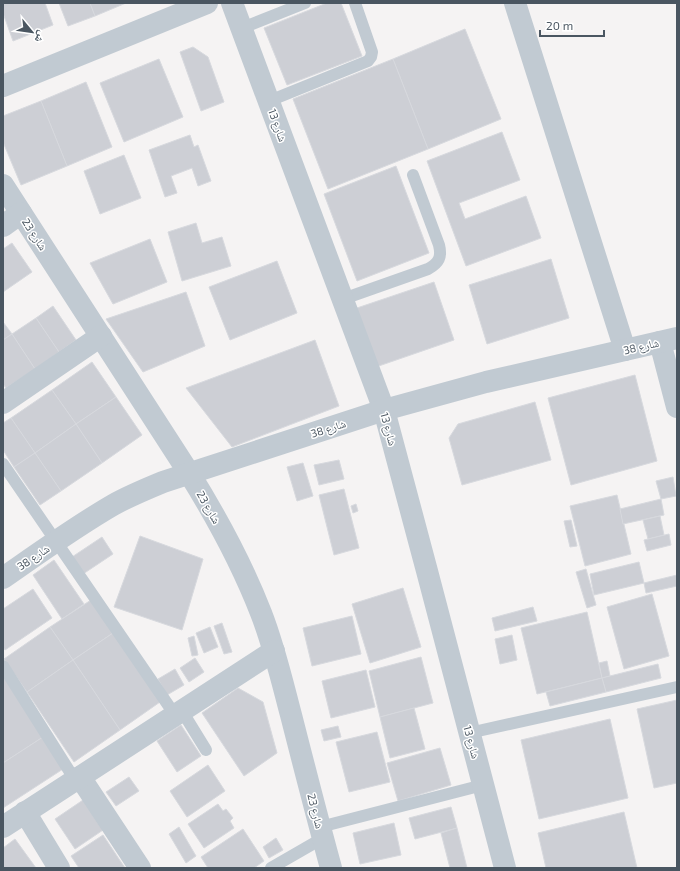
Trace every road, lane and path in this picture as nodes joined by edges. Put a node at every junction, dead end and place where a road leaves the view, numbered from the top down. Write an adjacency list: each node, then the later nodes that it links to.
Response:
1 (206, 3): 7 (street)
2 (232, 3): 6 (street, شارع 13)
3 (305, 3): 6 (lane)
4 (355, 3): 8 (lane)
5 (515, 3): 16 (street)
6 (242, 28): 8 (street, شارع 13)
7 (3, 86)
8 (269, 101): 13 (street, شارع 13)
9 (413, 175): 13 (lane)
10 (3, 185): 11 (street, شارع 23)
11 (21, 213): 12 (street); 14 (street, شارع 23)
12 (3, 226)
13 (343, 299): 19 (street, شارع 13)
14 (101, 336): 17 (street); 21 (street, شارع 23)
15 (668, 340): 16 (street, شارع 38); 18 (street)
16 (625, 350): 19 (street, شارع 38)
17 (3, 403)
18 (677, 407)
19 (384, 410): 21 (street, شارع 38); 28 (street, شارع 13)
20 (3, 464): 22 (lane)
21 (189, 473): 22 (street, شارع 38); 24 (street, شارع 23)
22 (56, 542): 23 (street, شارع 38); 27 (lane)
23 (3, 578)
24 (274, 650): 27 (street); 34 (street, شارع 23)
25 (3, 666): 30 (lane)
26 (677, 687): 28 (lane)
27 (179, 713): 29 (lane); 30 (street)
28 (469, 733): 31 (street, شارع 13)
29 (206, 750)
30 (78, 778): 32 (street); 36 (street)
31 (483, 785): 34 (lane); 39 (street, شارع 13)
32 (25, 812): 33 (street); 35 (street)
33 (3, 827)
34 (321, 832): 37 (lane); 38 (street, شارع 23)
35 (59, 868)
36 (140, 868)
37 (271, 868)
38 (331, 868)
39 (505, 868)

